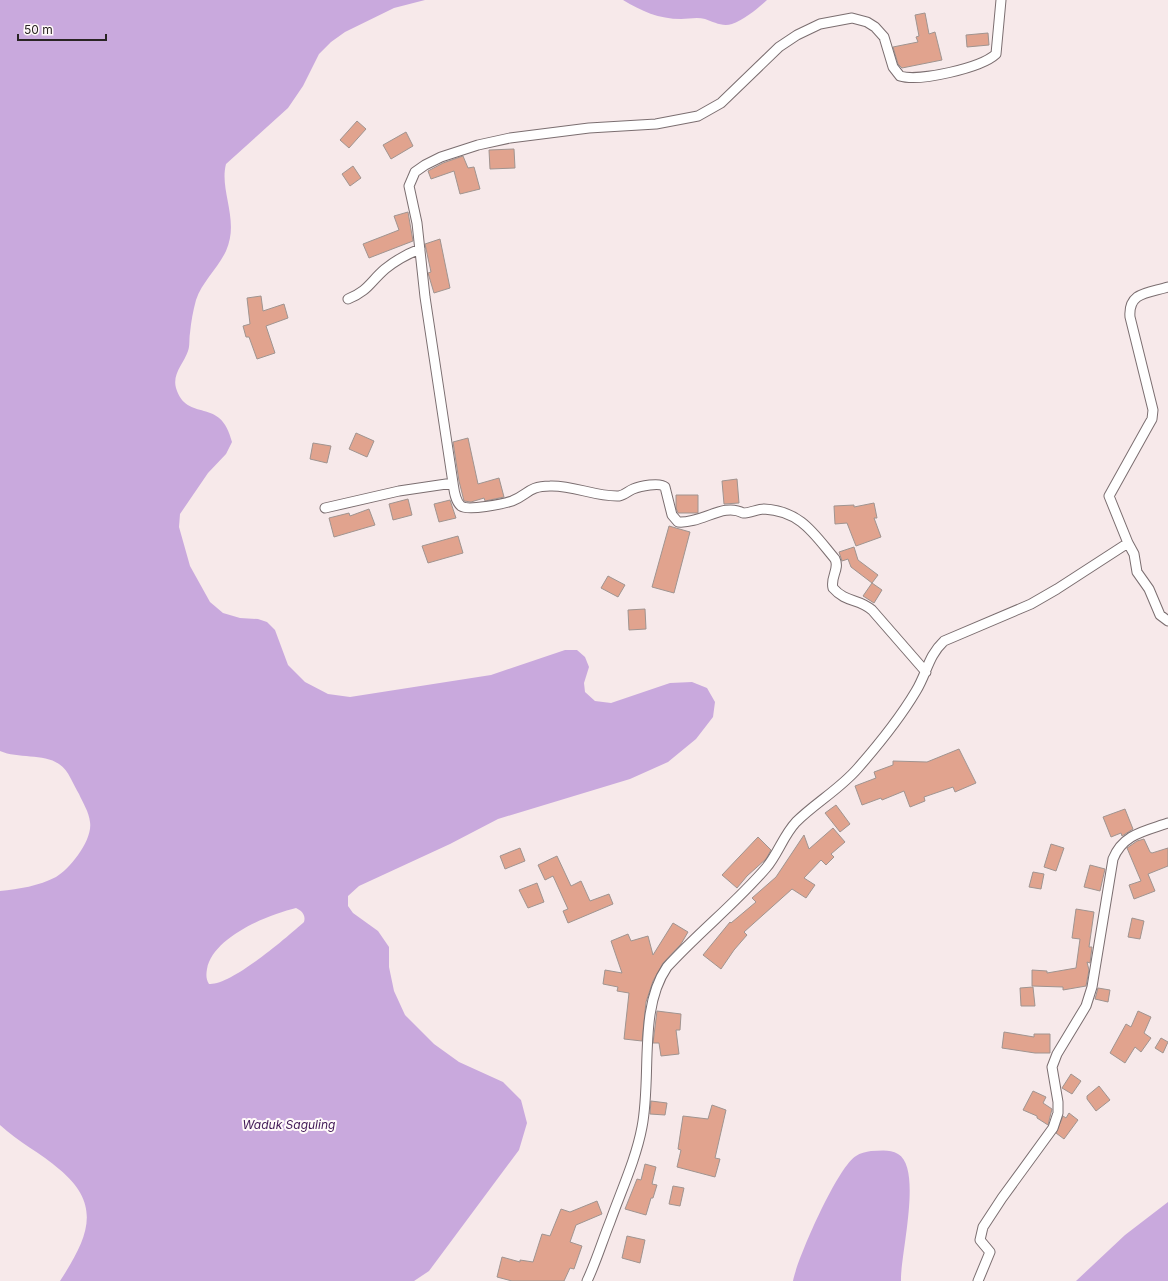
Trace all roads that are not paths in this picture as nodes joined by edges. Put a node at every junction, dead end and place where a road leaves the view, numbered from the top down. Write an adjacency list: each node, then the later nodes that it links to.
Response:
1 (1001, 0): 2 (street)
2 (420, 249): 4 (street); 5 (street)
3 (1168, 287): 7 (street)
4 (348, 299)
5 (453, 483): 6 (street); 9 (street)
6 (325, 508)
7 (1128, 543): 8 (street); 9 (street)
8 (1168, 621)
9 (926, 672): 11 (street)
10 (1168, 823): 12 (street)
11 (587, 1281)
12 (978, 1281)

